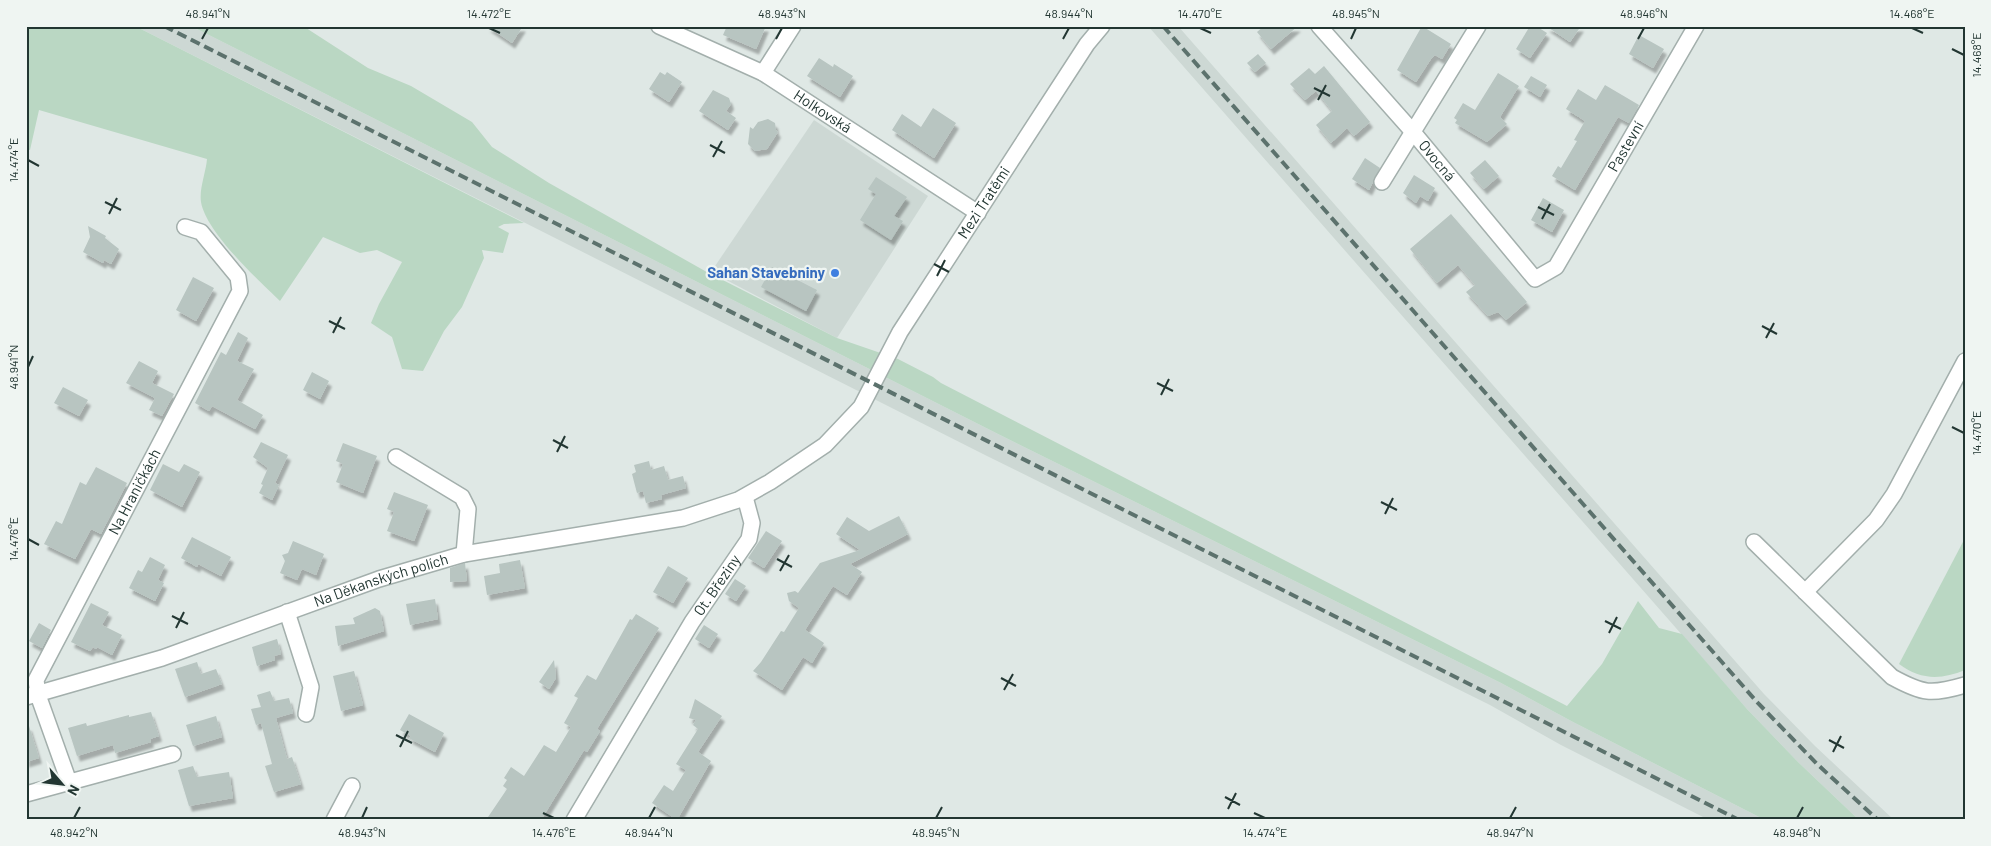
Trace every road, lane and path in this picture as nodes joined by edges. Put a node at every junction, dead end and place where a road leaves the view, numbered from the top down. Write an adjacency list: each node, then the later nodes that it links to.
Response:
1 (659, 26): 7 (street, Holkovská)
2 (793, 26): 7 (street)
3 (1102, 26): 10 (street, Mezi Tratěmi)
4 (1319, 26): 8 (street, Ovocná)
5 (1478, 26): 8 (street)
6 (1696, 26): 12 (street, Pastevní)
7 (763, 73): 10 (street, Holkovská)
8 (1413, 132): 9 (street); 12 (street, Ovocná)
9 (1382, 182)
10 (978, 213): 15 (street, Mezi Tratěmi)
11 (185, 227): 21 (street, Na Hraničkách)
12 (1556, 267)
13 (1965, 361): 18 (street)
14 (396, 456): 17 (street)
15 (744, 497): 17 (street, Na Děkanských polích); 28 (street, Ot. Březiny)
16 (1754, 542): 18 (street)
17 (464, 554): 19 (street, Na Děkanských polích)
18 (1806, 592): 20 (street)
19 (287, 612): 21 (street, Na Děkanských polích); 22 (street)
20 (1965, 685)
21 (32, 696): 24 (street)
22 (306, 714)
23 (173, 754): 24 (street)
24 (69, 782): 26 (street)
25 (352, 786): 27 (street)
26 (26, 794)
27 (334, 820)
28 (574, 820)

